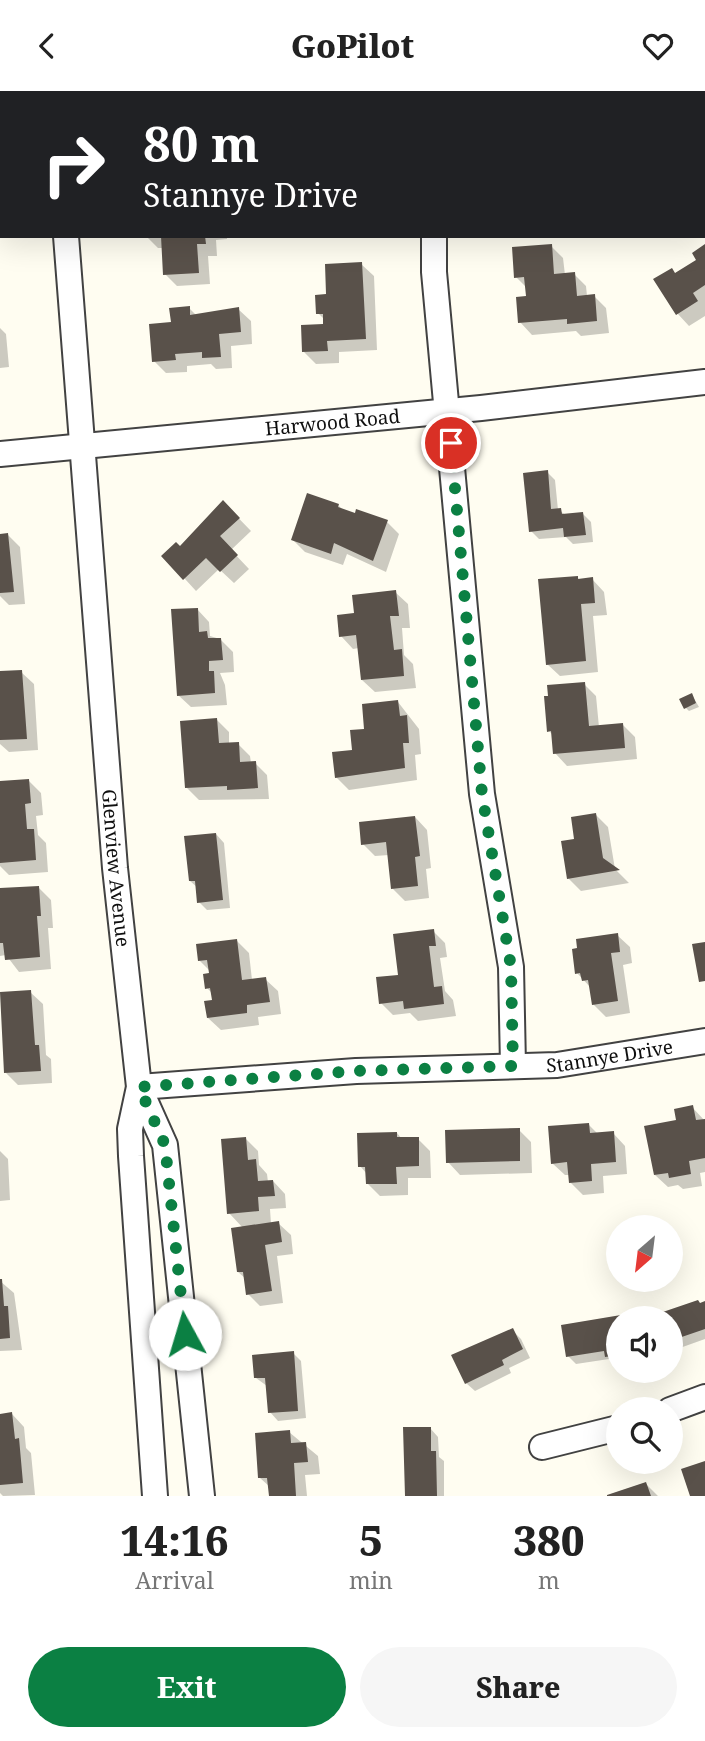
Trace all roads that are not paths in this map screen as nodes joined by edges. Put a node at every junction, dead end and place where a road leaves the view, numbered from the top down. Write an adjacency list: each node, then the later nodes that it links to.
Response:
1 (66, 238): 5 (street, Glenview Avenue)
2 (434, 238): 4 (street)
3 (705, 382): 4 (street, Harwood Road)
4 (448, 411): 5 (street, Harwood Road); 8 (street)
5 (82, 446): 6 (street, Harwood Road); 9 (street, Glenview Avenue)
6 (0, 454)
7 (705, 1041): 8 (street, Stannye Drive)
8 (513, 1066): 9 (street, Stannye Drive)
9 (139, 1087): 14 (street, Glenview Avenue); 15 (street)
10 (705, 1397): 11 (street)
11 (683, 1405)
12 (606, 1431): 13 (street)
13 (542, 1447)
14 (155, 1496)
15 (202, 1496)

